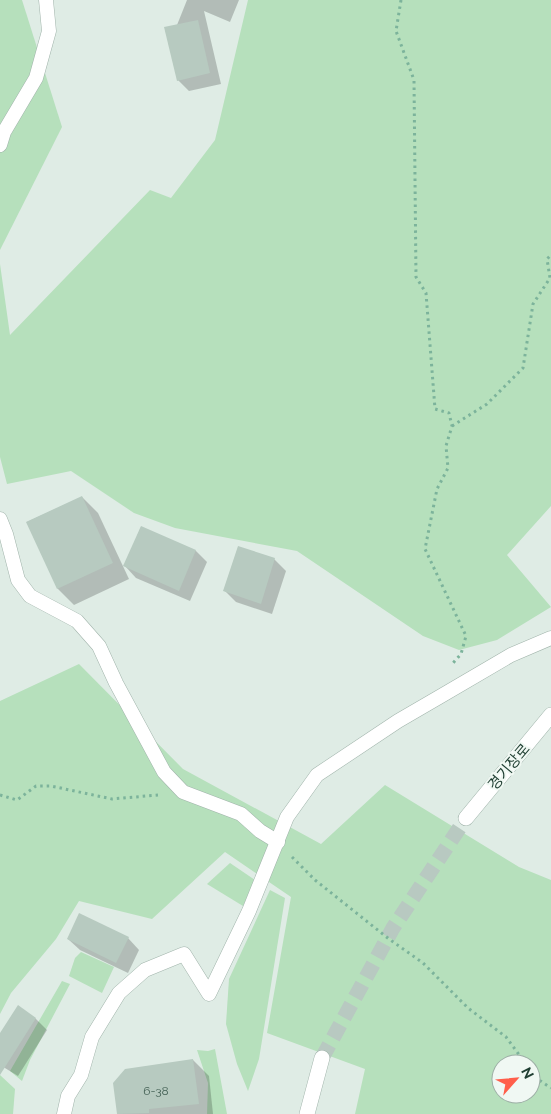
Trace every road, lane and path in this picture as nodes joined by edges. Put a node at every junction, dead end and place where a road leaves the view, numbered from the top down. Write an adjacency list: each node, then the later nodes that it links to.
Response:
1 (46, 0): 3 (lane)
2 (401, 0): 5 (path)
3 (0, 145)
4 (551, 256): 5 (path)
5 (452, 426): 8 (path)
6 (0, 519): 10 (lane)
7 (551, 638): 8 (lane)
8 (441, 696): 13 (lane)
9 (551, 715): 12 (street, 경기장로)
10 (183, 792): 11 (path); 13 (lane)
11 (0, 795)
12 (466, 818)
13 (278, 842): 14 (path); 16 (lane)
14 (519, 1054)
15 (322, 1058): 17 (street)
16 (64, 1114)
17 (308, 1114)

